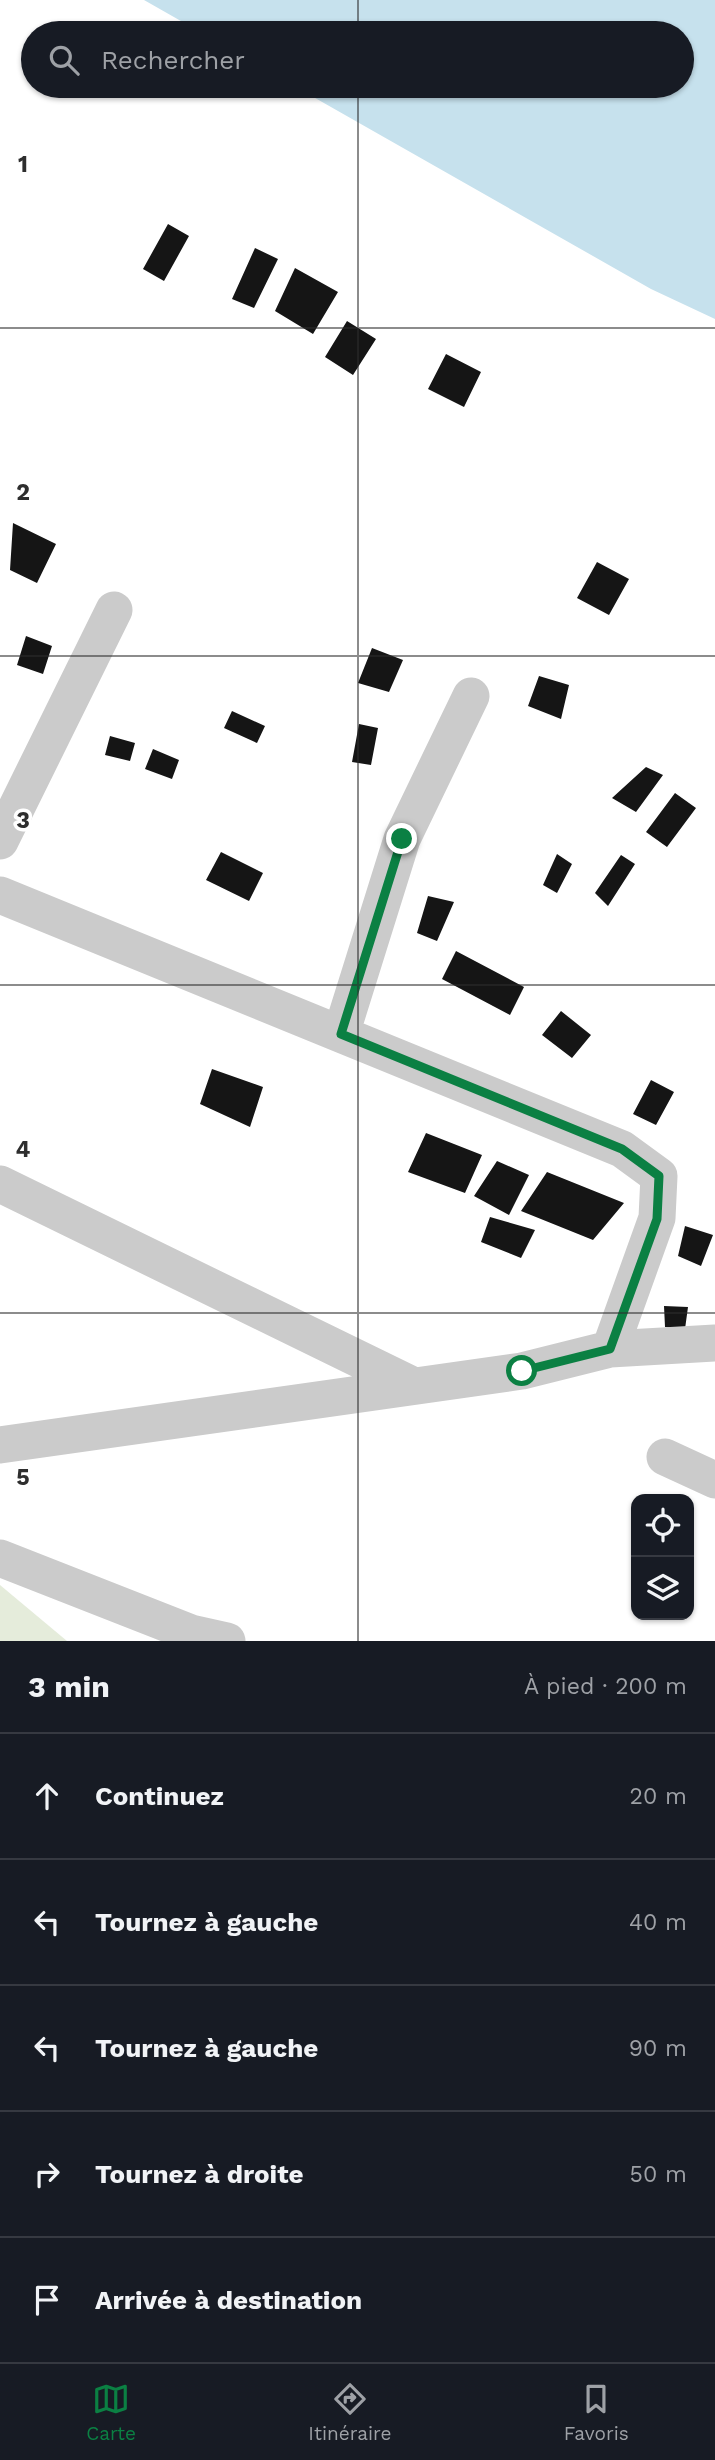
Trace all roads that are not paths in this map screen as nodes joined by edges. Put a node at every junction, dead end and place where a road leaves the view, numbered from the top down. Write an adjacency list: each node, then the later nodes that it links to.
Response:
1 (114, 610): 3 (street)
2 (471, 696): 5 (street)
3 (0, 841)
4 (0, 895): 5 (street)
5 (341, 1034): 8 (street)
6 (0, 1184): 9 (street)
7 (715, 1343): 8 (street)
8 (610, 1349): 9 (street)
9 (414, 1386): 10 (street)
10 (0, 1445)
11 (665, 1457): 12 (street)
12 (715, 1480)
13 (0, 1558): 14 (street)
14 (227, 1641)

